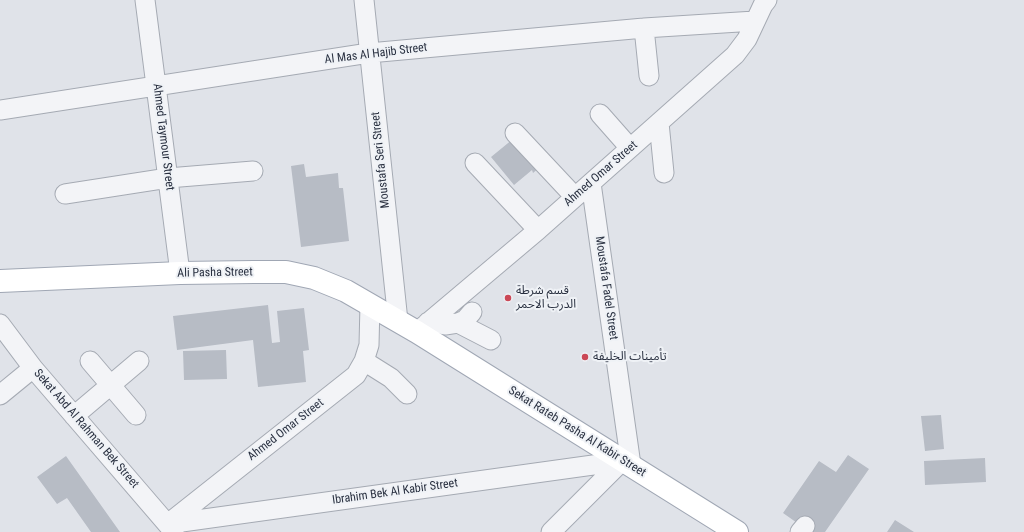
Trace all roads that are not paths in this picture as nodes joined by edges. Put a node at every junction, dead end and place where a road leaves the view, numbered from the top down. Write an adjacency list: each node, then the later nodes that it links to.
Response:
1 (145, 0): 8 (street, Ahmed Taymour Street)
2 (364, 0): 6 (street, Moustafa Seri Street)
3 (767, 0): 4 (street, Ahmed Omar Street)
4 (755, 21): 5 (street, Al Mas Al Hajib Street); 11 (street, Ahmed Omar Street)
5 (644, 28): 6 (street, Al Mas Al Hajib Street); 7 (street)
6 (369, 53): 8 (street, Al Mas Al Hajib Street); 26 (street, Moustafa Seri Street)
7 (649, 76)
8 (156, 85): 9 (street, Al Mas Al Hajib Street); 17 (street, Ahmed Taymour Street)
9 (0, 110)
10 (600, 114): 13 (street)
11 (659, 123): 13 (street, Ahmed Omar Street); 16 (street)
12 (515, 133): 20 (street)
13 (630, 148): 18 (street, Ahmed Omar Street)
14 (475, 163): 21 (street)
15 (253, 170): 17 (street)
16 (664, 173)
17 (168, 178): 19 (street); 22 (street, Ahmed Taymour Street)
18 (591, 183): 20 (street, Ahmed Omar Street); 40 (street, Moustafa Fadel Street)
19 (65, 194)
20 (575, 197): 21 (street, Ahmed Omar Street)
21 (538, 230): 29 (street, Ahmed Omar Street)
22 (180, 273): 23 (main road, Ali Pasha Street); 24 (main road, Ali Pasha Street)
23 (0, 281)
24 (370, 304): 26 (main road, Ali Pasha Street); 33 (street, Ahmed Omar Street)
25 (472, 312): 28 (street)
26 (398, 321): 29 (main road, Ali Pasha Street)
27 (0, 324): 34 (street, Sekat Abd Al Rahman Bek Street)
28 (458, 324): 29 (street); 30 (street)
29 (422, 327): 40 (main road, Sekat Rateb Pasha Al Kabir Street)
30 (491, 340)
31 (90, 361): 35 (street)
32 (139, 361): 35 (street)
33 (364, 361): 36 (street); 41 (street, Ahmed Omar Street)
34 (33, 368): 37 (street); 39 (street, Sekat Abd Al Rahman Bek Street)
35 (110, 385): 38 (street); 39 (street)
36 (407, 394)
37 (0, 395)
38 (136, 415)
39 (74, 416): 41 (street, Sekat Abd Al Rahman Bek Street)
40 (627, 463): 41 (street, Ibrahim Bek Al Kabir Street); 42 (street); 43 (main road, Sekat Rateb Pasha Al Kabir Street)
41 (167, 529)
42 (554, 531)
43 (737, 532)

